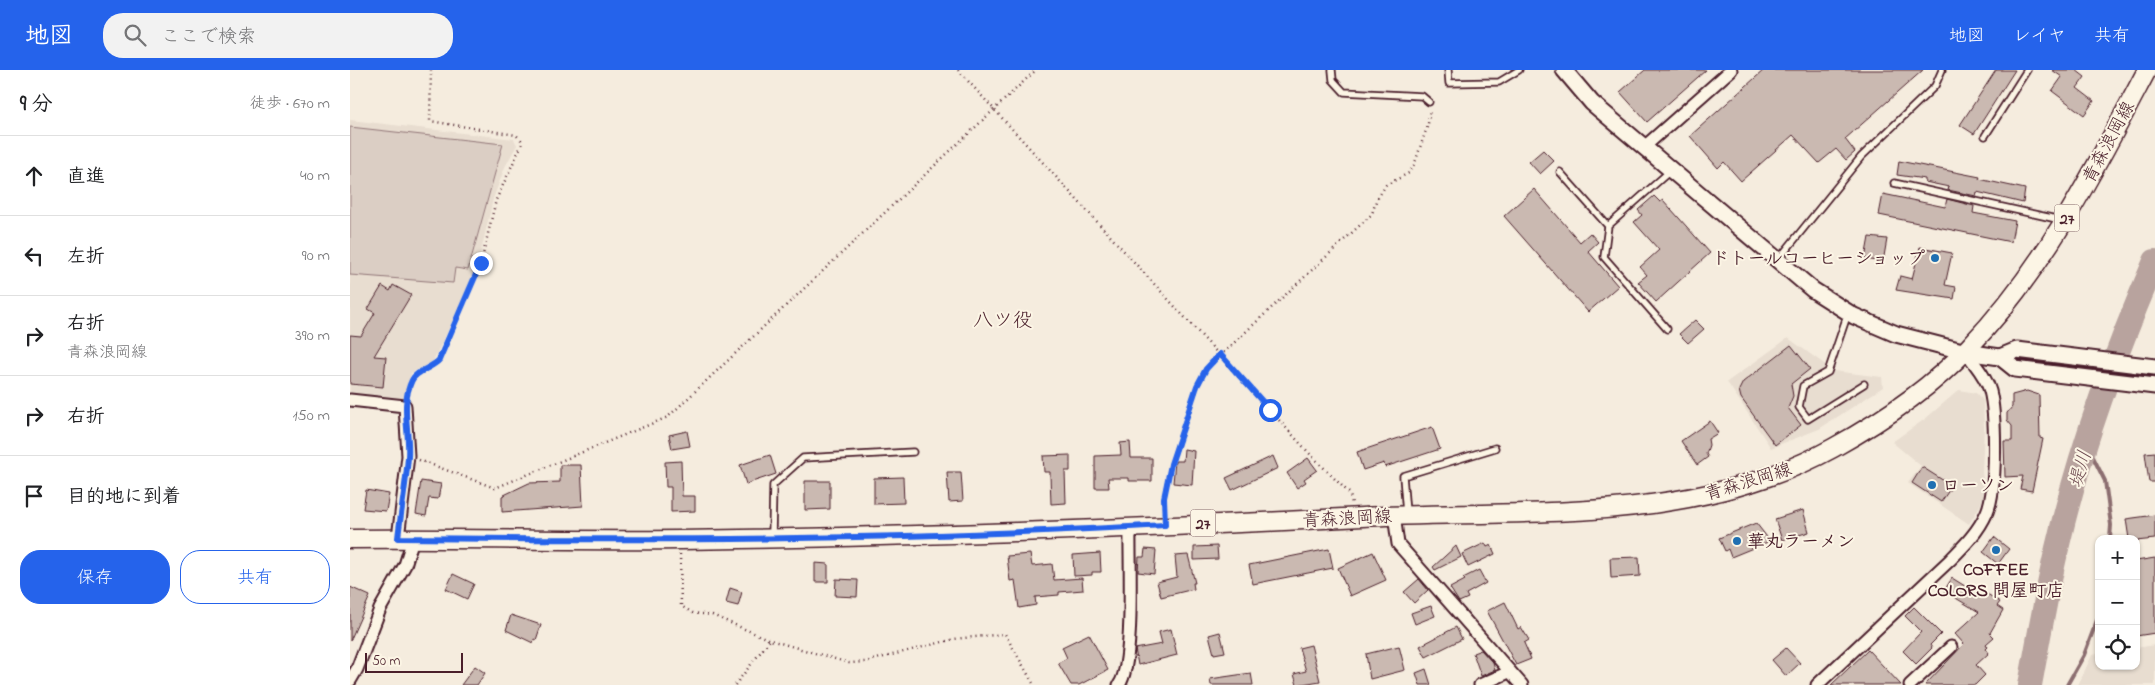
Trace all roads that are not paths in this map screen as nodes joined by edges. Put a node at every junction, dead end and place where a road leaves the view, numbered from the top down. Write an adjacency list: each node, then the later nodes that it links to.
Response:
1 (1332, 70): 9 (lane)
2 (1448, 70): 3 (lane)
3 (1519, 70)
4 (1564, 70): 11 (street)
5 (1731, 70): 11 (street)
6 (1942, 70): 17 (lane)
7 (2028, 70): 10 (lane)
8 (2147, 70): 15 (main road, 青森浪岡線 / 27)
9 (1429, 102)
10 (1985, 136)
11 (1643, 148): 12 (street)
12 (1670, 171): 16 (lane); 17 (street)
13 (1560, 172): 16 (lane)
14 (1894, 183): 15 (lane)
15 (2064, 221): 20 (main road, 青森浪岡線 / 27)
16 (1608, 226): 19 (lane)
17 (1776, 262): 18 (street)
18 (1848, 312): 20 (street); 23 (lane)
19 (1667, 329)
20 (1966, 352): 21 (street); 28 (main road, 青森浪岡線 / 27); 36 (street)
21 (2000, 357): 22 (street); 24 (street)
22 (2155, 367)
23 (1864, 384)
24 (2155, 386)
25 (350, 400): 32 (street)
26 (1495, 448): 28 (lane)
27 (913, 452): 30 (lane)
28 (1400, 515): 29 (main road, 青森浪岡線 / 27); 34 (street)
29 (1130, 527): 30 (main road, 青森浪岡線 / 27); 37 (street)
30 (772, 538): 32 (main road, 青森浪岡線 / 27)
31 (350, 539): 32 (main road, 青森浪岡線 / 27)
32 (406, 539): 35 (street)
33 (1951, 647): 40 (street)
34 (1509, 672): 38 (street); 39 (street)
35 (350, 681)
36 (1819, 684)
37 (1119, 685)
38 (1480, 685)
39 (1522, 685)
40 (1910, 685)

